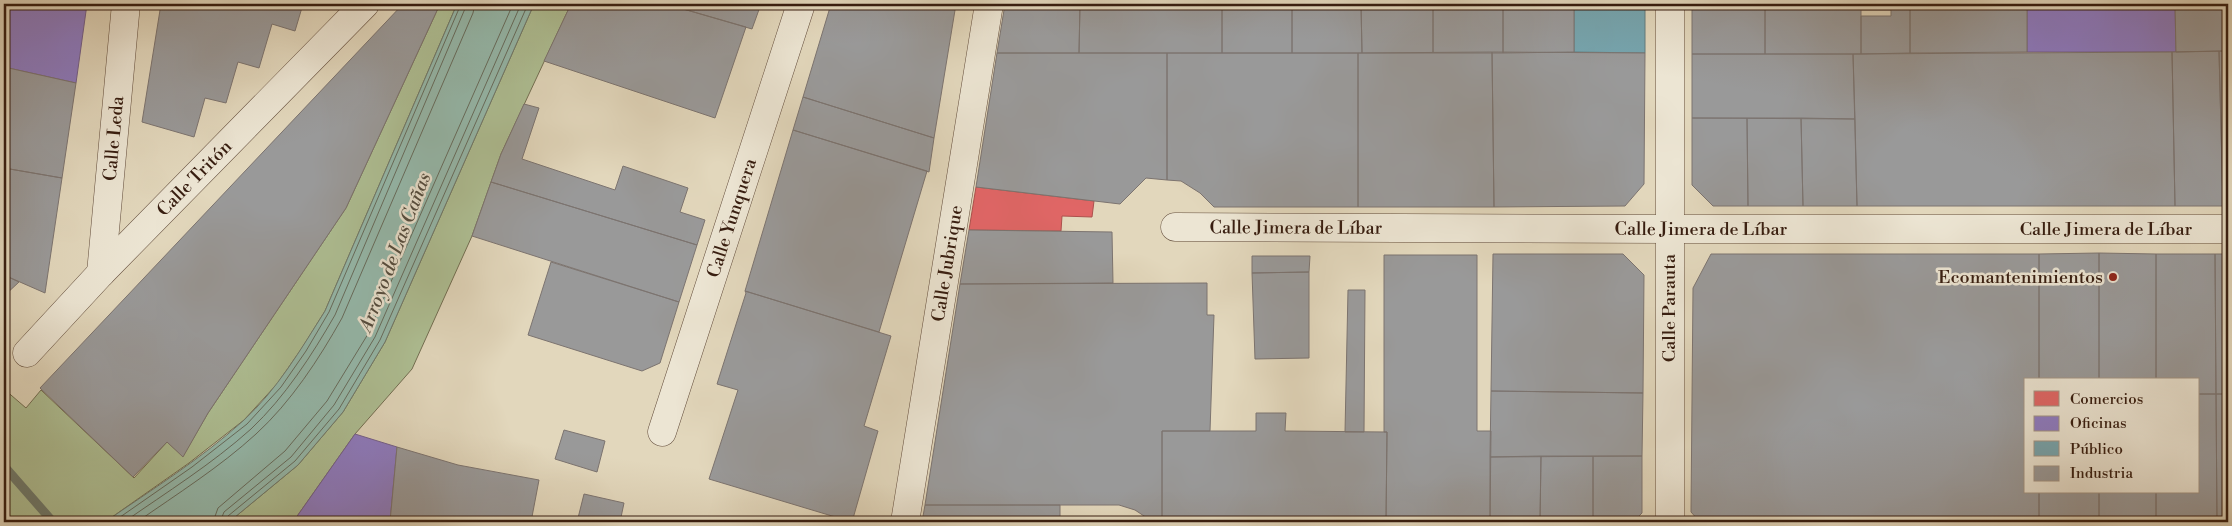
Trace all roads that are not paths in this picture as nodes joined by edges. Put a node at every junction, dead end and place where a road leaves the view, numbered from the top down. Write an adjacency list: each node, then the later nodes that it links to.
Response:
1 (126, 4): 9 (street, Calle Leda)
2 (365, 4): 9 (street, Calle Tritón)
3 (801, 4): 11 (street, Calle Yunquera)
4 (989, 4): 12 (street, Calle Jubrique)
5 (1670, 4): 8 (street, Calle Parauta)
6 (1175, 227): 8 (street, Calle Jimera de Líbar)
7 (2228, 228): 8 (street, Calle Jimera de Líbar)
8 (1669, 230): 13 (street, Calle Parauta)
9 (101, 273): 10 (street, Calle Tritón)
10 (27, 353)
11 (662, 432)
12 (905, 522)
13 (1670, 522)

